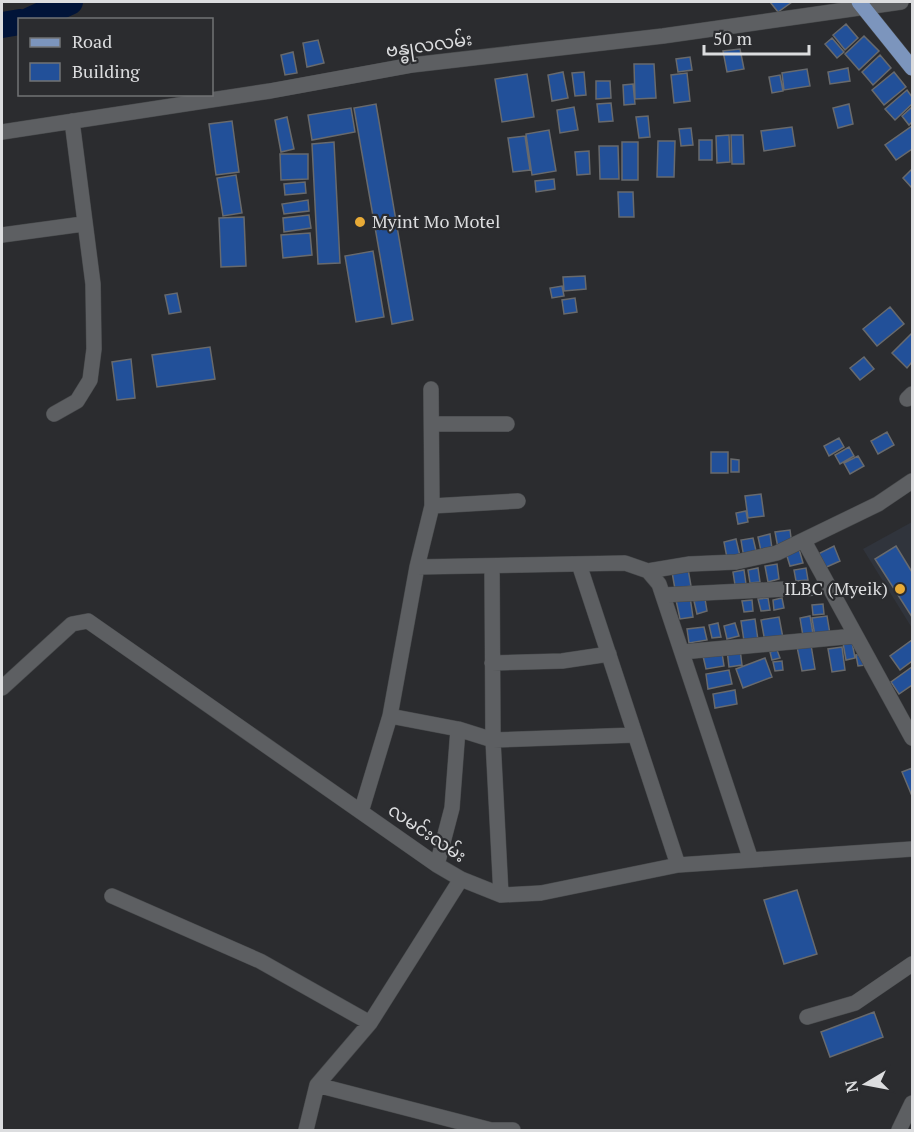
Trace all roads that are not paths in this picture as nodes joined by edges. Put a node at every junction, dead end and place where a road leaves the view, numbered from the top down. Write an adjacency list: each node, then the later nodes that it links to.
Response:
1 (901, 2): 2 (street, ဗန္ဓုလလမ်း)
2 (861, 5): 3 (main road); 4 (street, ဗန္ဓုလလမ်း)
3 (912, 68)
4 (72, 122): 5 (street, ဗန္ဓုလလမ်း); 6 (street)
5 (2, 132)
6 (83, 224): 7 (street); 9 (street)
7 (2, 235)
8 (431, 389): 10 (street)
9 (54, 414)
10 (432, 424): 11 (street); 14 (street)
11 (507, 424)
12 (912, 482): 15 (street)
13 (518, 501): 14 (street)
14 (432, 506): 18 (street)
15 (804, 541): 19 (street); 22 (street)
16 (579, 564): 17 (street); 19 (street); 24 (street)
17 (492, 566): 18 (street); 25 (street)
18 (417, 567): 27 (street)
19 (648, 571): 21 (street)
20 (786, 589): 21 (street)
21 (663, 595): 23 (street)
22 (855, 636): 23 (street); 30 (street)
23 (682, 652): 34 (street)
24 (609, 654): 25 (street); 29 (street)
25 (492, 663): 31 (street)
26 (2, 688): 32 (street, လမင်းလမ်း)
27 (390, 716): 28 (street); 32 (street)
28 (458, 729): 31 (street); 35 (street)
29 (635, 735): 31 (street); 36 (street)
30 (912, 738)
31 (493, 740): 38 (street)
32 (361, 812): 35 (street, လမင်းလမ်း)
33 (912, 849): 34 (street, လမင်းလမ်း)
34 (751, 860): 36 (street, လမင်းလမ်း)
35 (437, 865): 37 (street, လမင်းလမ်း)
36 (678, 865): 38 (street, လမင်းလမ်း)
37 (461, 879): 38 (street, လမင်းလမ်း); 42 (street)
38 (501, 895)
39 (112, 896): 42 (street)
40 (912, 964): 41 (street)
41 (807, 1017)
42 (370, 1023): 43 (street)
43 (317, 1085): 45 (street); 46 (street)
44 (912, 1102): 48 (street)
45 (491, 1130): 47 (street)
46 (306, 1131)
47 (513, 1131)
48 (899, 1131)

